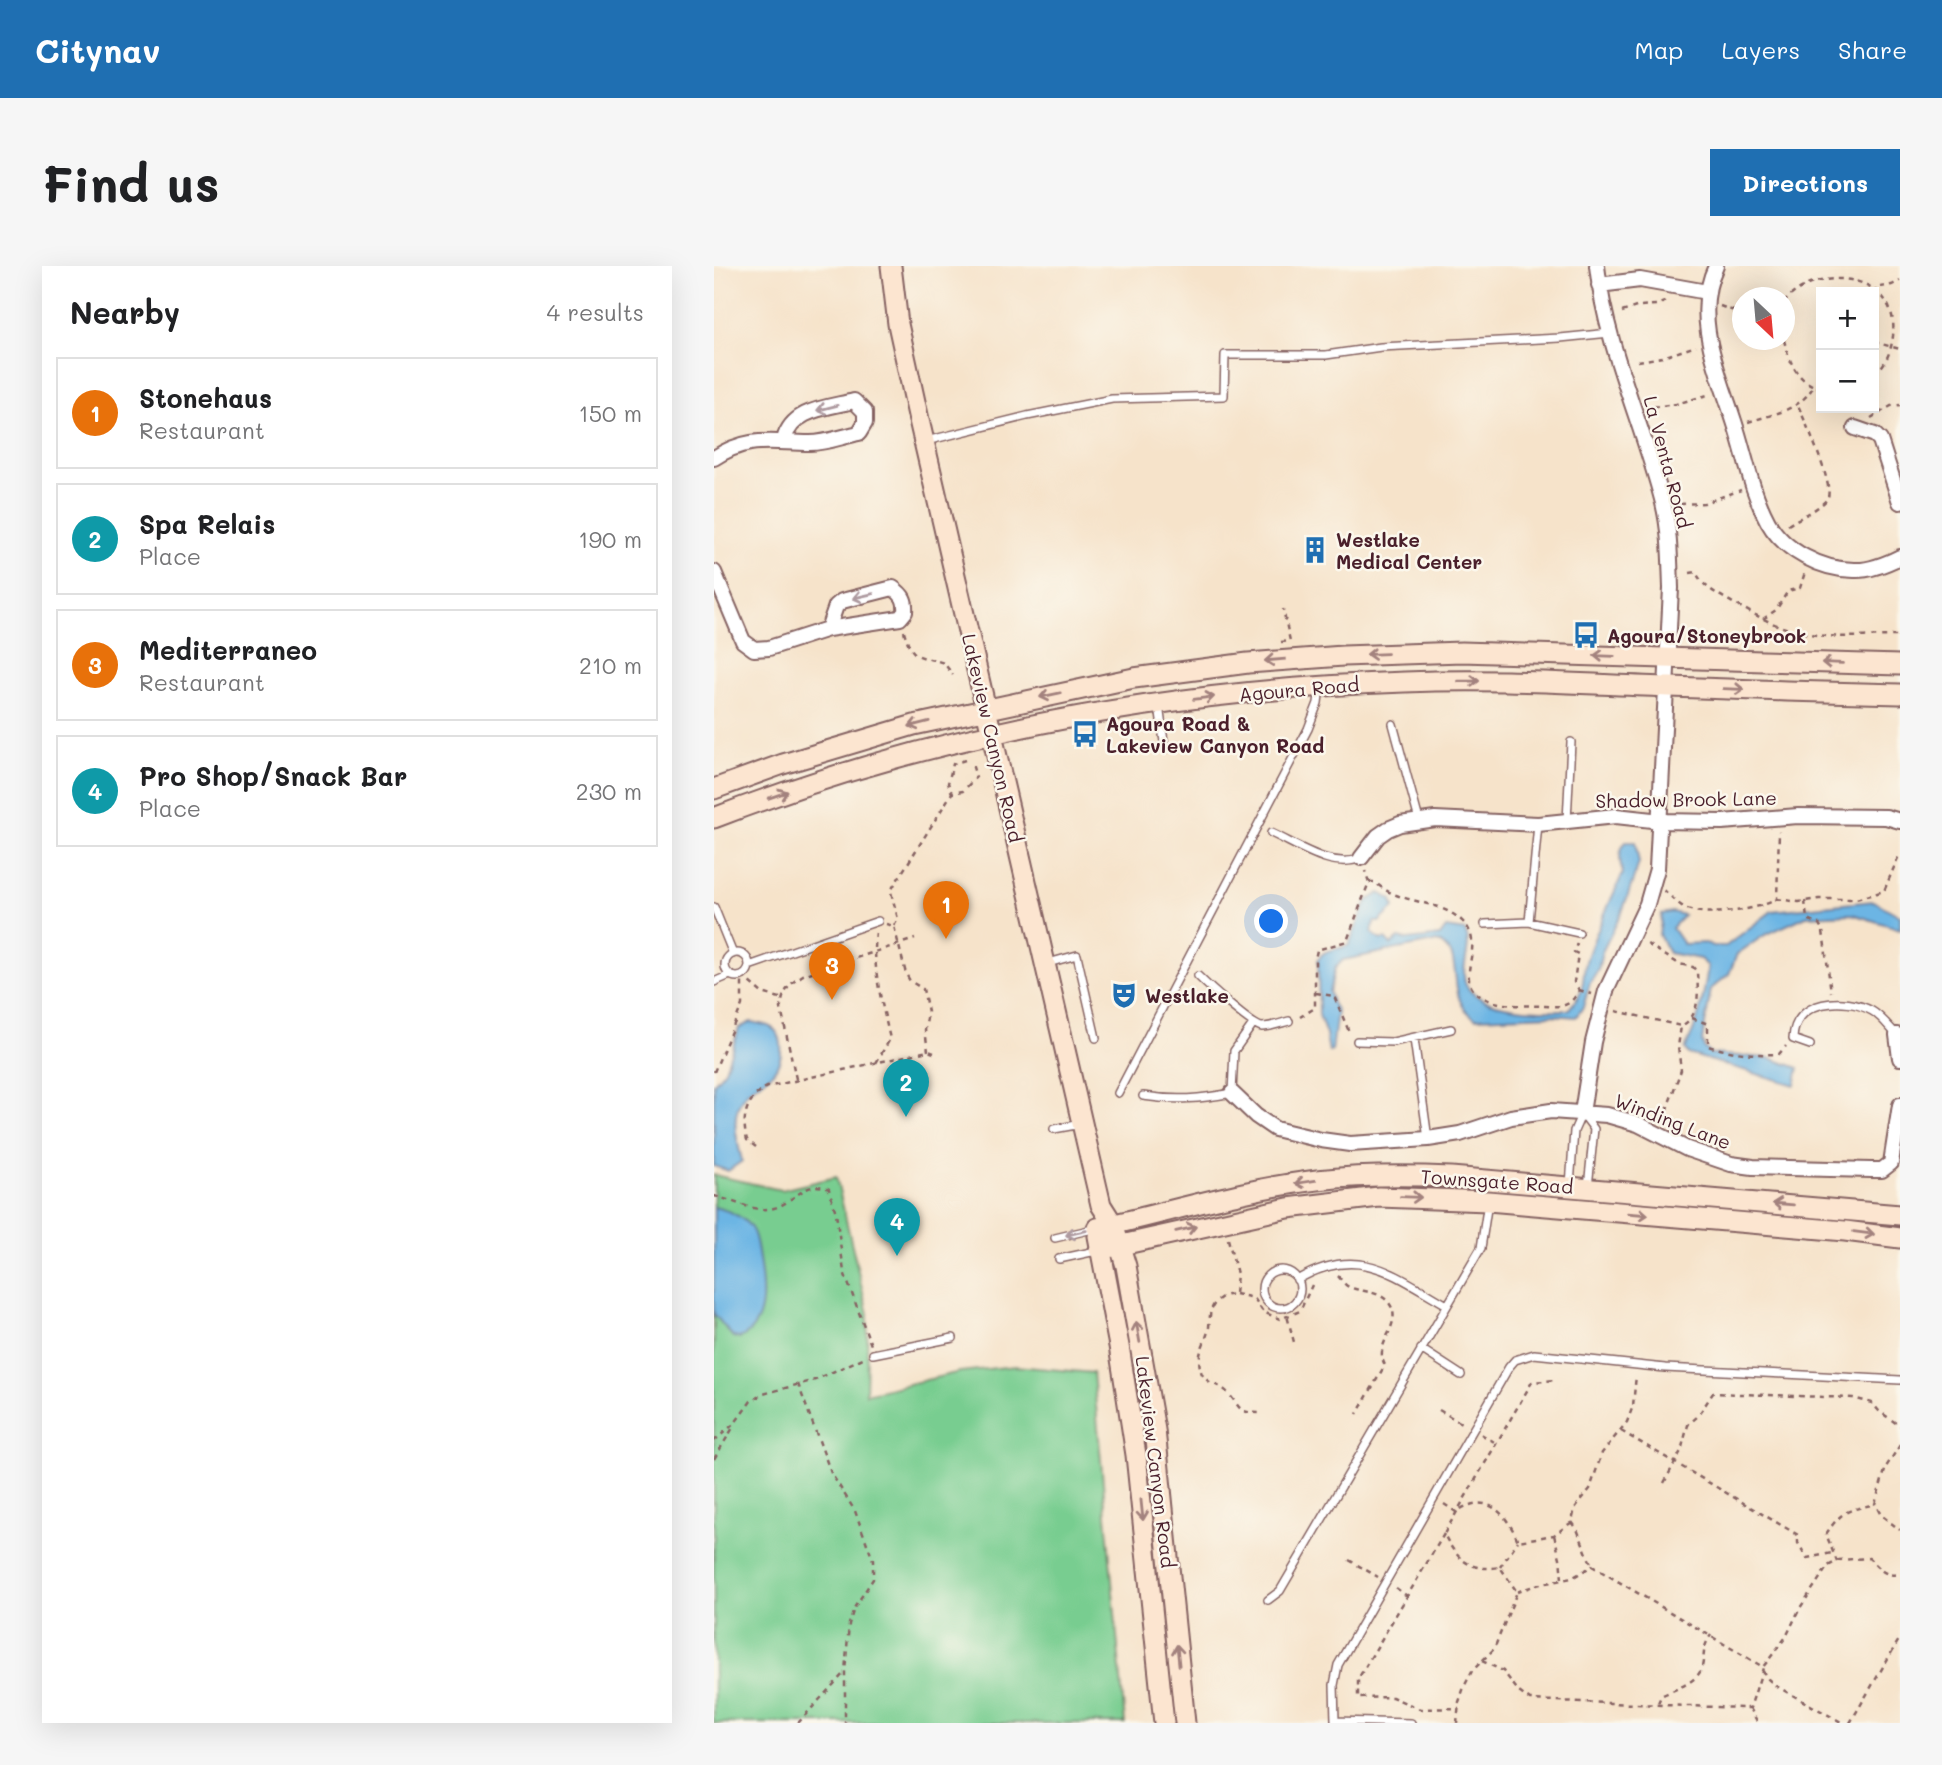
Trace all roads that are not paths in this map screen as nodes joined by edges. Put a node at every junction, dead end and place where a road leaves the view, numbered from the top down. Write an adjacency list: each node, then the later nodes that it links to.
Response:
1 (891, 266): 9 (street, Lakeview Canyon Road)
2 (1597, 266): 4 (street, La Venta Road)
3 (1716, 266): 5 (street)
4 (1599, 285): 5 (street); 6 (street, La Venta Road)
5 (1706, 297): 12 (street)
6 (1611, 332): 9 (lane); 16 (street, La Venta Road)
7 (1855, 428): 11 (street)
8 (784, 440): 8 (street, one-way to 8); 10 (street)
9 (924, 442): 20 (street, Lakeview Canyon Road)
10 (714, 458)
11 (1900, 502)
12 (1900, 557)
13 (714, 572): 14 (street)
14 (828, 629): 14 (street, one-way to 14)
15 (1900, 665): 16 (street, Agoura Road, one-way to 16)
16 (1667, 672): 17 (street, Agoura Road, one-way to 16); 18 (street, Agoura Road, one-way to 18); 20 (street, Agoura Road, one-way to 20); 29 (street, La Venta Road)
17 (1320, 686): 19 (street, Agoura Road, one-way to 17); 54 (lane)
18 (1900, 694)
19 (1159, 704): 22 (street, Agoura Road); 24 (lane)
20 (986, 709): 22 (street, Lakeview Canyon Road); 25 (street, Agoura Road, one-way to 25)
21 (1393, 724): 27 (lane)
22 (992, 734): 26 (street, Agoura Road, one-way to 22); 40 (street, Lakeview Canyon Road)
23 (1571, 742): 28 (lane)
24 (1165, 748)
25 (714, 789)
26 (714, 818)
27 (1419, 820): 31 (street, Shadow Brook Lane); 33 (street, Shadow Brook Lane)
28 (1567, 821): 29 (street, Shadow Brook Lane); 31 (street, Shadow Brook Lane)
29 (1661, 821): 30 (street, Shadow Brook Lane); 58 (street, La Venta Road)
30 (1900, 821)
31 (1538, 824): 36 (lane)
32 (1271, 833): 33 (lane)
33 (1361, 858)
34 (714, 907): 39 (lane)
35 (878, 921): 41 (lane)
36 (1530, 922): 37 (lane); 38 (lane)
37 (1485, 924)
38 (1579, 933)
39 (733, 954): 41 (lane); 42 (lane)
40 (1045, 964): 49 (lane); 59 (street, Lakeview Canyon Road)
41 (749, 966): 42 (lane)
42 (730, 975): 44 (lane)
43 (1198, 976): 46 (lane)
44 (714, 982)
45 (1289, 1021): 46 (lane)
46 (1253, 1024): 55 (lane)
47 (1451, 1029): 50 (lane)
48 (1898, 1034): 52 (lane); 53 (street)
49 (1096, 1038)
50 (1414, 1039): 51 (lane); 61 (lane)
51 (1357, 1041)
52 (1811, 1045)
53 (1900, 1058)
54 (1118, 1093)
55 (1232, 1093): 56 (lane); 61 (street, Winding Lane)
56 (1143, 1096)
57 (1900, 1105): 58 (street, Winding Lane)
58 (1582, 1113): 61 (street, Winding Lane); 62 (lane); 62 (lane)
59 (1082, 1124): 60 (lane); 65 (street, Lakeview Canyon Road)
60 (1054, 1129)
61 (1428, 1139)
62 (1578, 1187): 63 (street); 64 (street, Townsgate Road, one-way to 62); 65 (street, Townsgate Road, one-way to 65)
63 (1488, 1201): 67 (street, Townsgate Road, one-way to 67); 68 (street, Townsgate Road, one-way to 63); 72 (lane)
64 (1900, 1215)
65 (1105, 1226): 66 (lane, one-way to 66); 68 (street, Lakeview Canyon Road); 69 (street, Lakeview Canyon Road)
66 (1055, 1238)
67 (1900, 1238)
68 (1120, 1245): 69 (street, Townsgate Road); 80 (street, Lakeview Canyon Road, one-way to 68)
69 (1100, 1250): 70 (lane); 79 (street, Lakeview Canyon Road, one-way to 79)
70 (1059, 1259)
71 (1297, 1280): 71 (lane); 72 (lane)
72 (1447, 1305): 74 (lane)
73 (953, 1338): 75 (lane)
74 (1421, 1349): 76 (lane); 78 (lane)
75 (873, 1354)
76 (1461, 1374)
77 (1900, 1380): 81 (lane)
78 (1268, 1600)
79 (1164, 1723)
80 (1185, 1723)
81 (1411, 1723)

